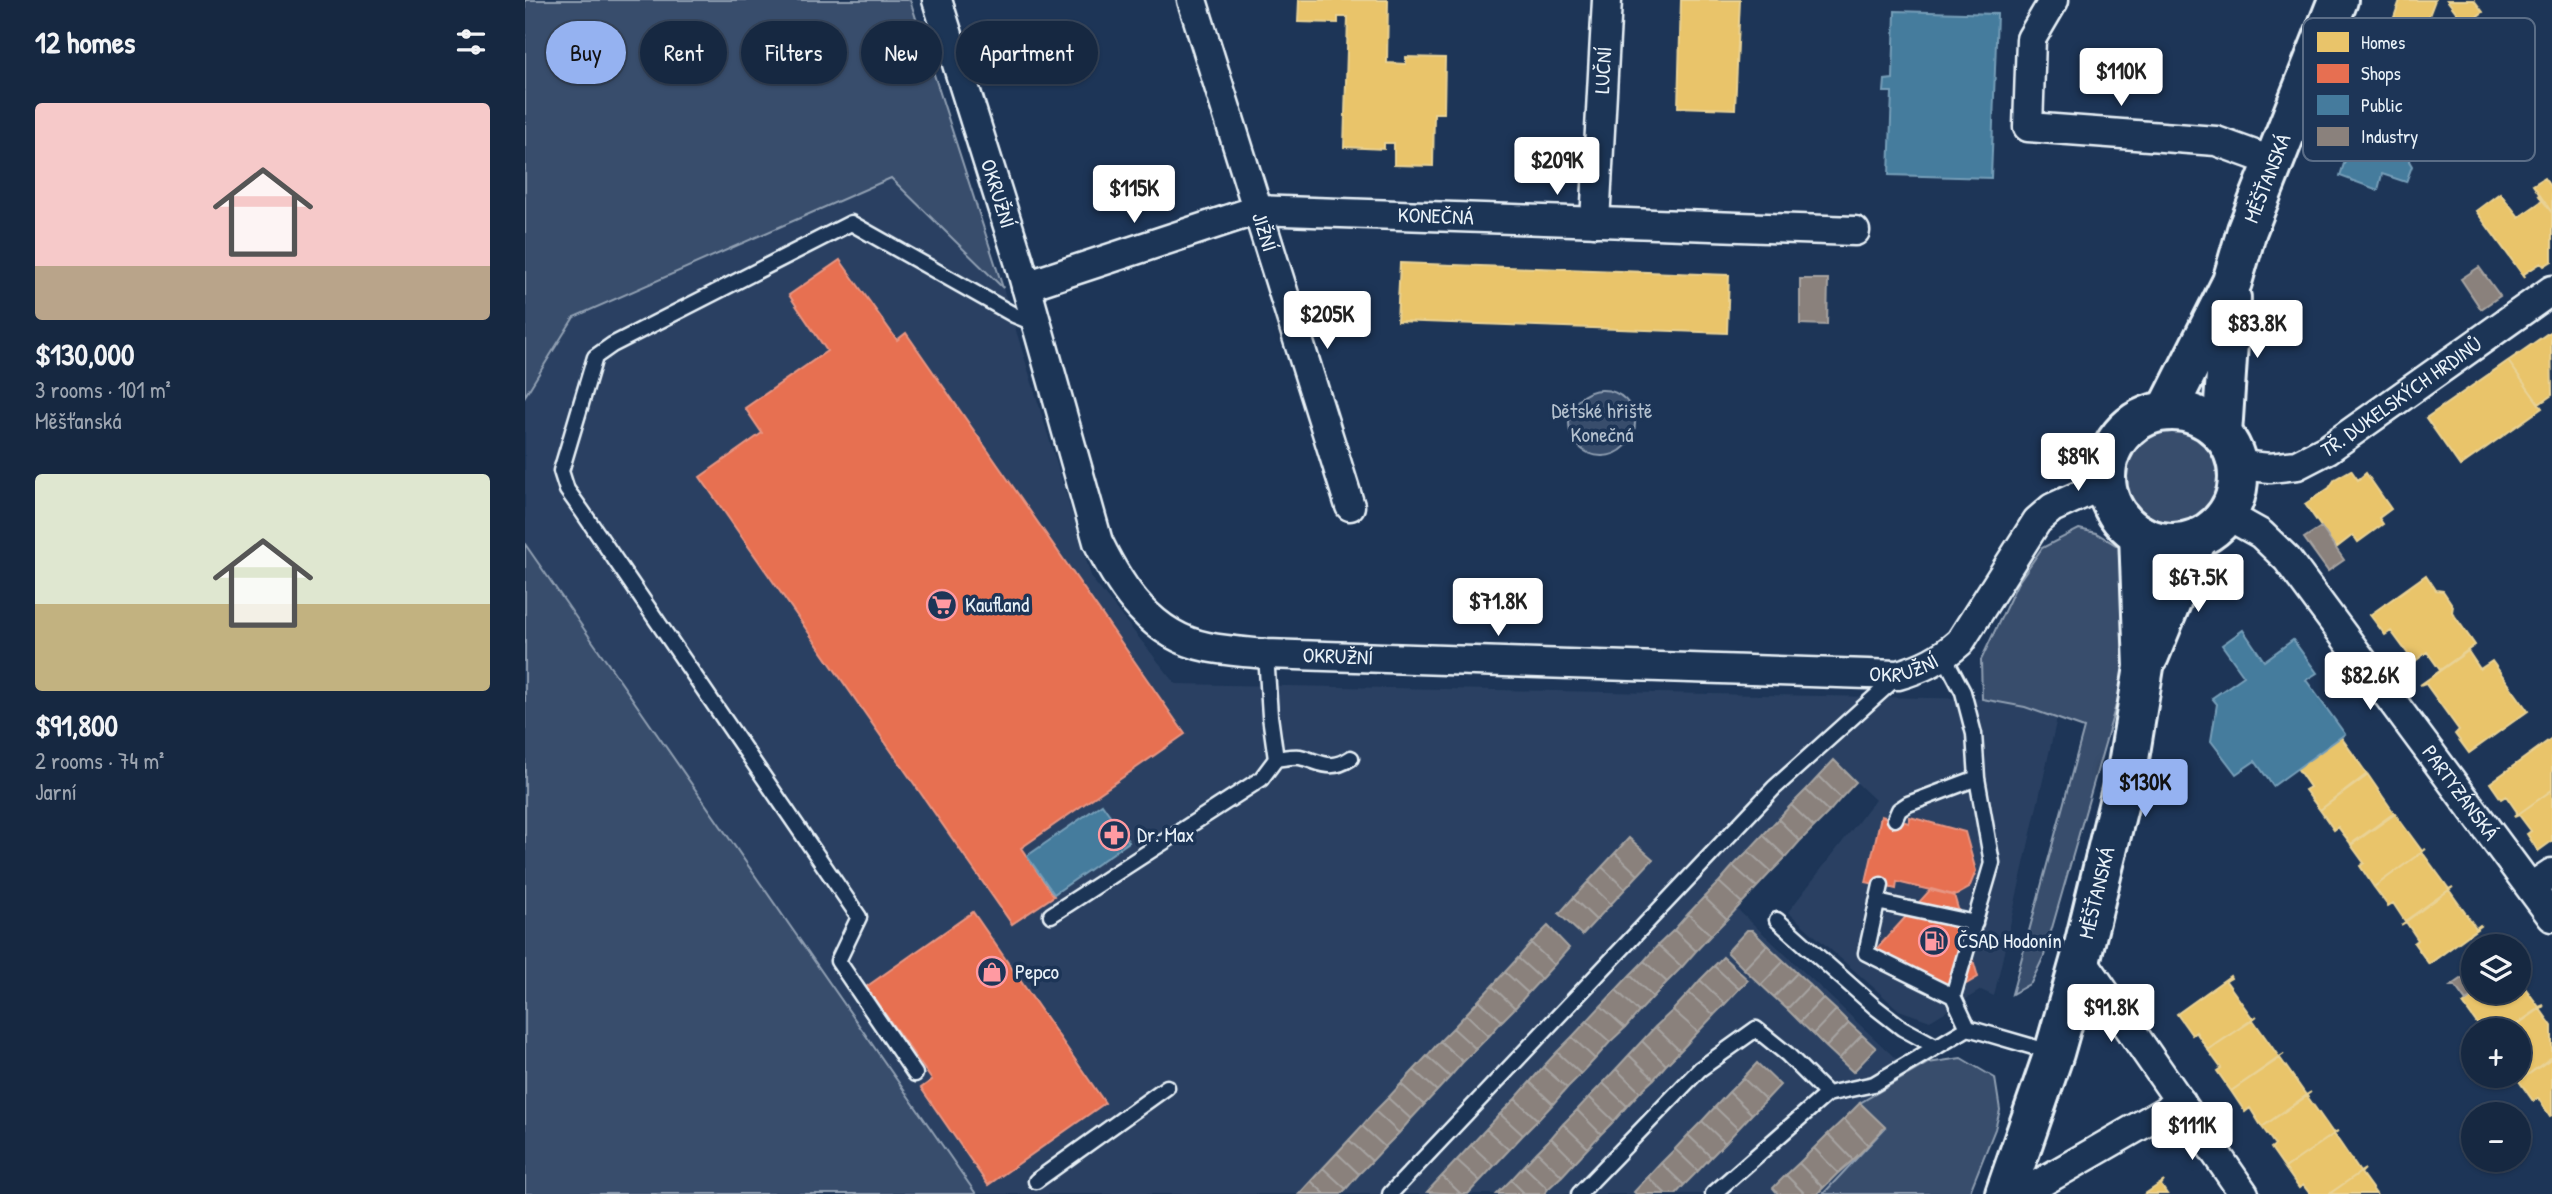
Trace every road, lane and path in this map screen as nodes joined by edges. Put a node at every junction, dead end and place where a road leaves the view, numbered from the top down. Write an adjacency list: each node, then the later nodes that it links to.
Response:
1 (937, 0): 13 (street, OKRUŽNÍ)
2 (1192, 0): 9 (street, JIŽNÍ)
3 (1607, 0): 10 (street, LUČNÍ)
4 (2054, 0): 8 (street)
5 (2337, 0): 6 (main road, MĚŠŤANSKÁ)
6 (2330, 18)
7 (2303, 87): 8 (main road, MĚŠŤANSKÁ)
8 (2274, 162): 12 (main road, MĚŠŤANSKÁ)
9 (1257, 210): 10 (street, KONEČNÁ); 13 (street, KONEČNÁ); 19 (street, JIŽNÍ)
10 (1595, 222): 11 (street, KONEČNÁ)
11 (1855, 231)
12 (2232, 282): 16 (main road, MĚŠŤANSKÁ); 17 (main road, MĚŠŤANSKÁ)
13 (1026, 286): 15 (street, OKRUŽNÍ)
14 (2552, 290): 17 (street, TŘ. DUKELSKÝCH HRDINŮ)
15 (1038, 324): 23 (street, OKRUŽNÍ); 43 (lane)
16 (2167, 411): 17 (main road); 18 (main road)
17 (2230, 449): 20 (main road, MĚŠŤANSKÁ)
18 (2107, 483): 21 (main road); 24 (street, OKRUŽNÍ)
19 (1350, 506)
20 (2227, 515): 22 (main road, MĚŠŤANSKÁ); 31 (street, PARTYZÁNSKÁ)
21 (2139, 534): 22 (main road); 25 (main road, MĚŠŤANSKÁ)
22 (2197, 539): 25 (main road, MĚŠŤANSKÁ)
23 (1266, 654): 26 (street, OKRUŽNÍ); 28 (lane)
24 (1944, 656): 26 (street, OKRUŽNÍ); 29 (lane)
25 (2144, 667): 38 (main road, MĚŠŤANSKÁ)
26 (1898, 675): 48 (lane)
27 (1351, 758): 28 (lane)
28 (1276, 759): 34 (lane)
29 (1977, 778): 30 (lane); 37 (lane)
30 (1895, 819)
31 (2541, 880): 35 (street, PARTYZÁNSKÁ)
32 (1881, 885): 33 (lane)
33 (1877, 902): 37 (lane); 39 (lane)
34 (1051, 915)
35 (2552, 917)
36 (1777, 919): 41 (lane)
37 (1975, 923): 39 (lane)
38 (2081, 958): 42 (main road, MĚŠŤANSKÁ); 46 (street)
39 (1953, 996): 40 (lane)
40 (1968, 1028): 41 (lane); 42 (lane)
41 (1937, 1046): 45 (lane)
42 (2054, 1053): 51 (main road, MĚŠŤANSKÁ)
43 (915, 1074)
44 (1167, 1087): 47 (lane)
45 (1827, 1094): 49 (lane); 50 (lane)
46 (2181, 1102): 52 (street); 53 (street)
47 (1036, 1181)
48 (1390, 1194)
49 (1579, 1194)
50 (1713, 1194)
51 (2005, 1194)
52 (2021, 1194)
53 (2243, 1194)

